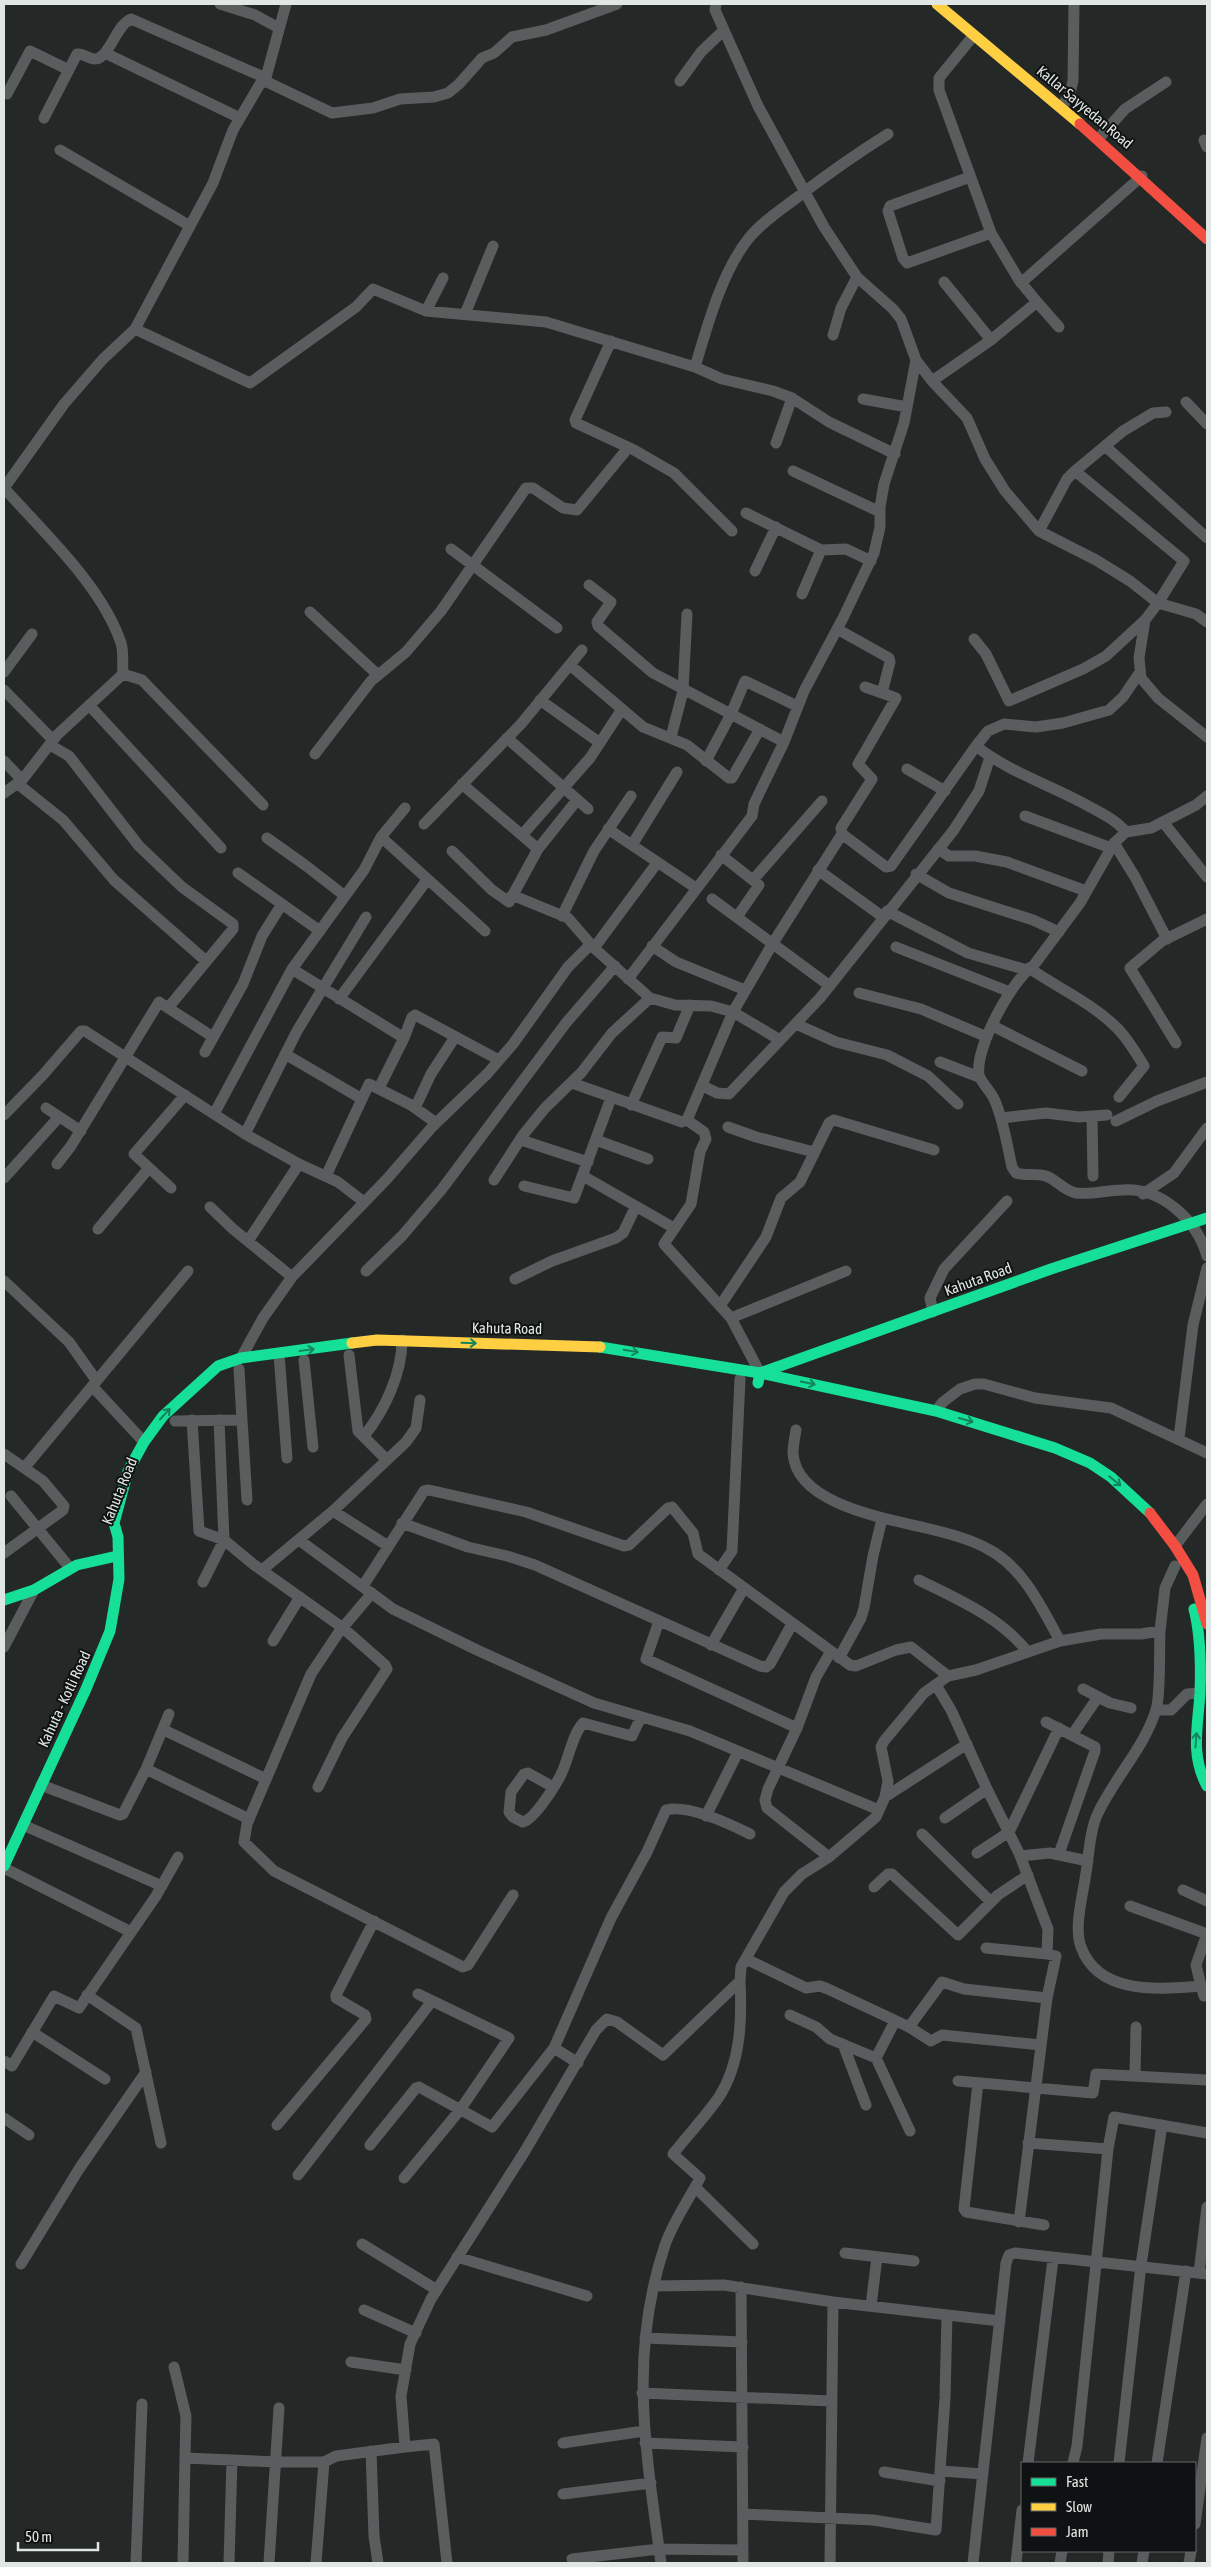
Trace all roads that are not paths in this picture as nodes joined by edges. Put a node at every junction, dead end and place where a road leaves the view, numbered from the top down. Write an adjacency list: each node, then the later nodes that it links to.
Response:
1 (220, 4): 7 (street)
2 (286, 4): 7 (street)
3 (617, 4): 12 (street)
4 (937, 4): 9 (main road, Kallar Sayyedan Road)
5 (1074, 4): 16 (street)
6 (715, 6): 8 (street)
7 (279, 28): 12 (street)
8 (724, 30): 13 (street); 24 (street)
9 (974, 35): 16 (main road, Kallar Sayyedan Road); 23 (street)
10 (105, 53): 11 (street); 12 (street); 18 (street)
11 (69, 70): 15 (street); 17 (street)
12 (265, 79): 18 (street)
13 (680, 81)
14 (1166, 82): 20 (street)
15 (7, 94)
16 (1062, 107): 20 (main road, Kallar Sayyedan Road)
17 (44, 118)
18 (240, 118): 25 (street)
19 (888, 134): 24 (street)
20 (1099, 138): 22 (main road, Kallar Sayyedan Road)
21 (60, 150): 25 (street)
22 (1142, 176): 27 (main road, Kallar Sayyedan Road); 32 (street)
23 (970, 177): 26 (street); 26 (street)
24 (804, 192): 29 (street); 42 (street)
25 (190, 226): 37 (street)
26 (991, 233): 32 (street)
27 (1207, 239)
28 (493, 246): 35 (street)
29 (857, 277): 38 (street); 41 (street)
30 (443, 278): 34 (street)
31 (944, 282): 39 (street)
32 (1021, 283): 33 (street)
33 (1037, 302): 36 (street); 39 (street)
34 (426, 310): 35 (street); 37 (street)
35 (465, 314): 40 (street)
36 (1059, 327)
37 (135, 329): 56 (street)
38 (833, 336)
39 (991, 340): 43 (street)
40 (612, 341): 42 (street); 52 (street)
41 (916, 360): 43 (street); 47 (street)
42 (695, 368): 44 (street)
43 (932, 382): 61 (street)
44 (792, 398): 50 (street); 53 (street)
45 (864, 399): 47 (street)
46 (1186, 402): 49 (street)
47 (907, 408): 53 (street)
48 (1166, 412): 51 (street)
49 (1207, 424)
50 (776, 443)
51 (1104, 446): 55 (street); 62 (street)
52 (628, 448): 60 (street); 66 (street)
53 (895, 454): 57 (street)
54 (793, 471): 57 (street)
55 (1075, 471): 61 (street); 70 (street)
56 (4, 488): 83 (street)
57 (880, 512): 65 (street)
58 (746, 513): 59 (street)
59 (776, 527): 64 (street); 67 (street)
60 (732, 531)
61 (1039, 531): 70 (street)
62 (1207, 538)
63 (451, 549): 66 (street)
64 (821, 550): 65 (street); 69 (street)
65 (871, 561): 76 (street)
66 (472, 567): 75 (street); 84 (street)
67 (754, 571)
68 (589, 586): 87 (street)
69 (802, 594)
70 (1158, 603): 73 (street); 74 (street)
71 (310, 612): 84 (street)
72 (687, 614): 87 (street)
73 (1145, 620): 78 (street); 82 (street)
74 (1207, 622)
75 (557, 628)
76 (838, 629): 88 (street); 91 (street)
77 (32, 634): 81 (street)
78 (974, 639)
79 (582, 650): 80 (street)
80 (570, 665): 89 (street); 92 (street)
81 (4, 672)
82 (1140, 672): 96 (street); 101 (street)
83 (123, 674): 90 (street); 117 (street)
84 (378, 676): 102 (street)
85 (865, 687): 88 (street)
86 (4, 690): 99 (street)
87 (683, 691): 93 (street); 95 (street)
88 (882, 694): 125 (street)
89 (540, 700): 97 (street); 100 (street)
90 (89, 705): 99 (street); 131 (street)
91 (797, 706): 93 (street); 98 (street)
92 (622, 709): 95 (street); 100 (street)
93 (731, 714): 94 (street); 105 (street)
94 (760, 730): 98 (street); 105 (street)
95 (672, 737): 105 (street)
96 (1207, 737)
97 (507, 738): 109 (street); 110 (street)
98 (784, 742): 135 (street)
99 (51, 743): 108 (street); 162 (street)
100 (600, 743): 110 (street)
101 (976, 746): 103 (street); 111 (street)
102 (315, 754)
103 (990, 757): 124 (street); 133 (street)
104 (4, 761): 108 (street)
105 (706, 761)
106 (908, 770): 111 (street)
107 (677, 772): 129 (street)
108 (20, 782): 112 (street); 162 (street)
109 (462, 784): 122 (street); 126 (street)
110 (563, 787): 115 (street); 126 (street)
111 (945, 791): 125 (street)
112 (4, 793)
113 (630, 796): 123 (street)
114 (1207, 796): 121 (street)
115 (577, 800): 119 (street); 132 (street)
116 (822, 801): 142 (street)
117 (263, 805)
118 (406, 808): 127 (street)
119 (588, 809)
120 (1025, 816): 130 (street)
121 (1163, 822): 124 (street); 140 (street)
122 (424, 824)
123 (608, 829): 129 (street); 150 (street)
124 (1126, 832): 130 (street)
125 (842, 834): 137 (street)
126 (522, 835): 132 (street)
127 (381, 837): 141 (street); 146 (street)
128 (267, 838): 146 (street)
129 (632, 845): 136 (street)
130 (1112, 846): 144 (street); 157 (street)
131 (221, 848)
132 (538, 849): 145 (street)
133 (938, 849): 139 (street); 144 (street)
134 (452, 851): 145 (street)
135 (721, 855): 142 (street); 143 (street)
136 (657, 863): 143 (street); 159 (street)
137 (818, 870): 149 (street); 158 (street)
138 (238, 873): 148 (street)
139 (916, 874): 149 (street); 156 (street)
140 (1207, 877)
141 (427, 880): 155 (street); 173 (street)
142 (752, 880): 152 (street)
143 (696, 888): 160 (street)
144 (1086, 891): 156 (street)
145 (512, 895): 150 (street)
146 (345, 896): 154 (street)
147 (712, 900): 152 (street)
148 (282, 904): 154 (street); 179 (street)
149 (885, 914): 164 (street); 167 (street)
150 (562, 916): 159 (street)
151 (366, 918): 168 (street)
152 (736, 918): 158 (street)
153 (1207, 919): 157 (street)
154 (320, 930): 165 (street)
155 (485, 931)
156 (1059, 932): 164 (street)
157 (1167, 939): 184 (street)
158 (773, 943): 167 (street); 169 (street)
159 (592, 946): 163 (street); 188 (street)
160 (652, 946): 166 (street); 169 (street)
161 (896, 947): 170 (street)
162 (206, 961): 175 (street)
163 (615, 966): 166 (street); 244 (street)
164 (1028, 969): 170 (street); 197 (street)
165 (292, 970): 168 (street); 204 (street)
166 (628, 978): 172 (street)
167 (830, 986): 177 (street)
168 (323, 990): 173 (street); 186 (street)
169 (745, 990): 176 (street)
170 (1010, 992): 178 (street)
171 (859, 993): 181 (street)
172 (650, 998): 174 (street); 193 (street)
173 (340, 1000): 182 (street)
174 (690, 1005): 176 (street); 201 (street)
175 (168, 1008): 179 (street); 187 (street)
176 (733, 1012): 183 (street); 194 (street)
177 (796, 1024): 183 (street); 200 (street)
178 (993, 1026): 181 (street); 190 (street)
179 (213, 1037): 185 (street)
180 (455, 1037): 182 (street); 188 (street); 203 (street)
181 (988, 1037): 191 (street)
182 (404, 1038): 195 (street)
183 (780, 1040): 194 (street)
184 (1176, 1043)
185 (205, 1052)
186 (285, 1054): 199 (street); 214 (street)
187 (126, 1057): 196 (street); 205 (street); 213 (street)
188 (499, 1060): 210 (street)
189 (940, 1062): 191 (street)
190 (1082, 1071)
191 (979, 1077): 208 (street)
192 (1207, 1082): 206 (street)
193 (572, 1083): 198 (street); 215 (street)
194 (703, 1086): 209 (street)
195 (379, 1088): 199 (street); 203 (street)
196 (185, 1095): 204 (street); 223 (street)
197 (1119, 1097)
198 (611, 1098): 201 (street); 216 (street)
199 (362, 1099): 224 (street)
200 (958, 1104)
201 (631, 1105): 209 (street)
202 (46, 1108): 207 (street)
203 (415, 1108): 210 (street)
204 (214, 1114): 214 (street)
205 (4, 1115)
206 (1092, 1116): 208 (street); 226 (street)
207 (59, 1117): 213 (street); 227 (street)
208 (1001, 1118): 231 (street)
209 (687, 1120): 238 (street)
210 (436, 1123): 233 (street)
211 (728, 1127): 218 (street)
212 (1207, 1128): 231 (street)
213 (80, 1131): 221 (street)
214 (246, 1134): 222 (street)
215 (521, 1140): 220 (street); 228 (street)
216 (596, 1140): 219 (street); 220 (street)
217 (934, 1150): 218 (street)
218 (814, 1152): 250 (street)
219 (648, 1159)
220 (588, 1162): 225 (street)
221 (57, 1164)
222 (299, 1164): 224 (street); 240 (street)
223 (149, 1168): 230 (street); 239 (street)
224 (326, 1176): 233 (street)
225 (583, 1176): 229 (street); 235 (street)
226 (1094, 1176)
227 (4, 1178)
228 (494, 1180)
229 (524, 1186)
230 (171, 1188)
231 (1143, 1194): 237 (street)
232 (1007, 1201): 251 (street)
233 (364, 1202): 246 (street)
234 (210, 1207): 240 (street)
235 (635, 1208): 238 (street); 247 (street)
236 (1207, 1218): 237 (main road, Kahuta Road)
237 (1192, 1224): 241 (street); 251 (main road, Kahuta Road)
238 (674, 1228): 250 (street)
239 (98, 1229)
240 (248, 1242): 246 (street)
241 (1207, 1256)
242 (1207, 1268): 249 (street)
243 (188, 1271): 264 (street)
244 (366, 1271)
245 (846, 1271): 252 (street)
246 (292, 1277): 261 (street)
247 (514, 1279)
248 (4, 1281): 264 (street)
249 (1203, 1301): 273 (street)
250 (720, 1306): 252 (street)
251 (933, 1312): 262 (main road, Kahuta Road)
252 (731, 1318): 262 (street)
253 (402, 1346): 254 (main road, Kahuta Road); 255 (main road, Kahuta Road); 258 (main road, Kahuta Road, one-way to 253); 262 (main road, Kahuta Road, one-way to 262); 272 (street)
254 (349, 1355): 259 (main road, Kahuta Road); 272 (street)
255 (479, 1355)
256 (525, 1357): 257 (main road, Kahuta Road)
257 (580, 1358)
258 (280, 1359): 259 (main road, Kahuta Road); 261 (main road, Kahuta Road); 278 (street)
259 (304, 1360): 275 (street)
260 (600, 1360): 263 (main road)
261 (240, 1364): 269 (street); 270 (main road, Kahuta Road); 274 (main road, Kahuta Road, one-way to 261)
262 (759, 1378): 263 (main road); 266 (main road, one-way to 266); 281 (main road)
263 (740, 1379): 300 (street)
264 (94, 1383): 274 (street); 280 (street)
265 (420, 1400): 279 (street)
266 (936, 1411): 273 (street); 294 (main road, one-way to 294)
267 (192, 1420): 268 (street); 270 (street); 291 (street)
268 (219, 1420): 269 (street); 291 (street)
269 (242, 1420): 284 (street)
270 (175, 1421): 290 (main road, Kahuta Road)
271 (796, 1430): 287 (street)
272 (364, 1436): 279 (street)
273 (1179, 1438): 276 (street)
274 (144, 1442): 290 (main road, Kahuta Road)
275 (313, 1447)
276 (1207, 1453)
277 (4, 1454): 280 (street)
278 (287, 1458)
279 (387, 1460): 286 (street)
280 (25, 1468): 289 (street)
281 (1084, 1474)
282 (1104, 1488): 297 (main road)
283 (11, 1496): 289 (street)
284 (247, 1500)
285 (1207, 1504): 294 (street)
286 (334, 1511): 292 (street); 293 (street)
287 (882, 1518): 314 (street); 318 (street)
288 (402, 1523): 293 (street); 300 (street); 309 (street)
289 (38, 1529): 295 (street); 298 (street)
290 (118, 1537): 296 (main road, Kahuta - Kotli Road)
291 (224, 1540): 299 (street); 302 (street)
292 (299, 1540): 299 (street); 305 (street)
293 (388, 1546): 305 (street)
294 (1175, 1546): 308 (main road)
295 (4, 1553)
296 (117, 1556): 298 (main road); 340 (main road, Kahuta - Kotli Road)
297 (1175, 1566): 312 (street); 322 (main road)
298 (70, 1568): 304 (main road)
299 (262, 1570): 306 (street)
300 (719, 1570): 303 (street)
301 (919, 1580): 317 (street)
302 (203, 1582)
303 (744, 1588): 310 (street); 315 (street)
304 (34, 1590): 307 (main road); 316 (street)
305 (368, 1590): 311 (street); 327 (street)
306 (300, 1597): 311 (street); 313 (street)
307 (4, 1600)
308 (1207, 1617)
309 (659, 1621): 315 (street); 329 (street)
310 (792, 1624): 315 (street); 318 (street)
311 (343, 1628): 339 (street); 343 (street)
312 (1160, 1631): 314 (street); 325 (street)
313 (273, 1641)
314 (1060, 1641): 317 (street)
315 (711, 1645)
316 (4, 1647)
317 (1027, 1651): 319 (street)
318 (835, 1655): 319 (street); 329 (street)
319 (948, 1676): 320 (street)
320 (936, 1685): 334 (street); 345 (street)
321 (1083, 1689): 323 (street)
322 (1200, 1693): 325 (street); 341 (main road, one-way to 322)
323 (1098, 1697): 324 (street); 332 (street)
324 (1131, 1708)
325 (1156, 1710): 359 (street)
326 (169, 1714): 331 (street)
327 (641, 1717): 336 (street); 342 (street)
328 (1046, 1722): 330 (street)
329 (797, 1728): 338 (street)
330 (1059, 1728): 332 (street); 351 (street)
331 (164, 1730): 337 (street); 339 (street)
332 (1072, 1735): 355 (street)
333 (1207, 1742): 335 (main road)
334 (967, 1744): 344 (street); 345 (street)
335 (1207, 1747)
336 (738, 1752): 338 (street); 347 (street)
337 (146, 1769): 340 (street); 349 (street)
338 (779, 1769): 346 (street); 358 (street)
339 (266, 1779): 349 (street)
340 (42, 1785): 350 (main road, Kahuta - Kotli Road)
341 (1207, 1786)
342 (553, 1787)
343 (318, 1788)
344 (987, 1789): 348 (street); 351 (street)
345 (885, 1797): 346 (street)
346 (879, 1810): 358 (street)
347 (706, 1816): 352 (street); 389 (street)
348 (945, 1818)
349 (249, 1820): 369 (street)
350 (23, 1825): 360 (main road, Kahuta - Kotli Road); 362 (street)
351 (1009, 1832): 354 (street); 356 (street)
352 (750, 1834)
353 (922, 1834): 367 (street)
354 (977, 1853)
355 (1060, 1854): 356 (street); 359 (street)
356 (1020, 1856): 361 (street)
357 (178, 1857): 362 (street)
358 (829, 1857): 374 (street)
359 (1088, 1861): 376 (street)
360 (4, 1867): 370 (street)
361 (1028, 1875): 367 (street); 373 (street)
362 (162, 1886): 370 (street)
363 (874, 1887): 367 (street)
364 (1183, 1890): 366 (street)
365 (514, 1895): 369 (street)
366 (1207, 1900)
367 (991, 1902)
368 (1130, 1906): 371 (street)
369 (374, 1921): 403 (street)
370 (131, 1932): 378 (street)
371 (1207, 1934): 376 (street)
372 (986, 1948): 373 (street)
373 (1047, 1954): 379 (street)
374 (746, 1959): 375 (street); 383 (street)
375 (740, 1981): 392 (street); 414 (street)
376 (1205, 1993): 381 (street)
377 (418, 1994): 380 (street)
378 (87, 1995): 386 (street); 393 (street)
379 (1048, 1998): 385 (street); 388 (street)
380 (432, 2001): 401 (street); 412 (street)
381 (1207, 2002)
382 (790, 2015): 387 (street)
383 (895, 2021): 385 (street); 390 (street)
384 (1136, 2027): 394 (street)
385 (909, 2028): 388 (street)
386 (32, 2032): 391 (street); 395 (street)
387 (844, 2044): 390 (street); 400 (street)
388 (1041, 2045): 399 (street)
389 (554, 2048): 392 (street); 401 (street)
390 (876, 2058): 405 (street)
391 (4, 2061)
392 (578, 2063): 422 (street)
393 (146, 2072): 409 (street); 426 (street)
394 (1135, 2076): 396 (street); 399 (street)
395 (104, 2080)
396 (1207, 2080)
397 (958, 2081): 398 (street)
398 (978, 2083): 399 (street); 416 (street)
399 (1036, 2088): 408 (street)
400 (866, 2105)
401 (460, 2110): 410 (street); 413 (street)
402 (4, 2118): 407 (street)
403 (277, 2125)
404 (1162, 2125): 406 (street); 411 (street); 427 (street)
405 (910, 2131)
406 (1207, 2133)
407 (29, 2135)
408 (1028, 2143): 411 (street); 416 (street)
409 (161, 2144)
410 (370, 2145)
411 (1108, 2149): 425 (street)
412 (298, 2175)
413 (404, 2178)
414 (695, 2187): 419 (street); 430 (street)
415 (1207, 2207): 429 (street)
416 (1020, 2222): 417 (street)
417 (1044, 2225)
418 (362, 2244): 432 (street)
419 (753, 2244)
420 (845, 2253): 421 (street)
421 (876, 2256): 424 (street); 435 (street)
422 (457, 2257): 432 (street); 433 (street)
423 (1053, 2259): 425 (street); 438 (street); 461 (street)
424 (914, 2261)
425 (1094, 2262): 427 (street); 462 (street)
426 (21, 2264)
427 (1141, 2266): 428 (street); 463 (street)
428 (1186, 2271): 429 (street); 464 (street)
429 (1203, 2273)
430 (654, 2286): 431 (street); 440 (street)
431 (741, 2287): 434 (street); 441 (street)
432 (437, 2290): 439 (street)
433 (587, 2296)
434 (833, 2302): 435 (street); 447 (street)
435 (871, 2306): 437 (street)
436 (364, 2310): 439 (street)
437 (947, 2315): 438 (street); 467 (street)
438 (1000, 2322): 466 (street)
439 (416, 2333): 444 (street)
440 (645, 2338): 441 (street); 445 (street)
441 (742, 2342): 446 (street)
442 (351, 2362): 444 (street)
443 (174, 2367): 457 (street)
444 (406, 2370): 454 (street)
445 (642, 2393): 446 (street); 450 (street)
446 (743, 2398): 447 (street); 455 (street)
447 (831, 2402): 472 (street)
448 (142, 2404): 477 (street)
449 (280, 2408): 459 (street)
450 (644, 2431): 452 (street); 453 (street)
451 (1207, 2438): 471 (street)
452 (563, 2443)
453 (645, 2444): 455 (street); 468 (street)
454 (405, 2446): 456 (street); 483 (street)
455 (743, 2447): 470 (street)
456 (370, 2452): 460 (street); 482 (street)
457 (184, 2458): 458 (street); 478 (street)
458 (232, 2460): 459 (street); 479 (street)
459 (276, 2462): 460 (street); 480 (street)
460 (324, 2462): 481 (street)
461 (1028, 2462)
462 (1073, 2462)
463 (1119, 2462)
464 (1157, 2462)
465 (884, 2472): 467 (street)
466 (983, 2474): 467 (street); 487 (street)
467 (941, 2476): 472 (street)
468 (651, 2483): 469 (street); 474 (street)
469 (563, 2494)
470 (743, 2514): 472 (street); 475 (street)
471 (1196, 2517)
472 (832, 2518): 486 (street)
473 (1021, 2519): 488 (street)
474 (659, 2548): 475 (street); 476 (street); 484 (street)
475 (743, 2550): 485 (street)
476 (572, 2559)
477 (136, 2563)
478 (183, 2563)
479 (230, 2563)
480 (269, 2563)
481 (316, 2563)
482 (378, 2563)
483 (447, 2563)
484 (661, 2563)
485 (744, 2563)
486 (830, 2563)
487 (972, 2563)
488 (1016, 2563)

